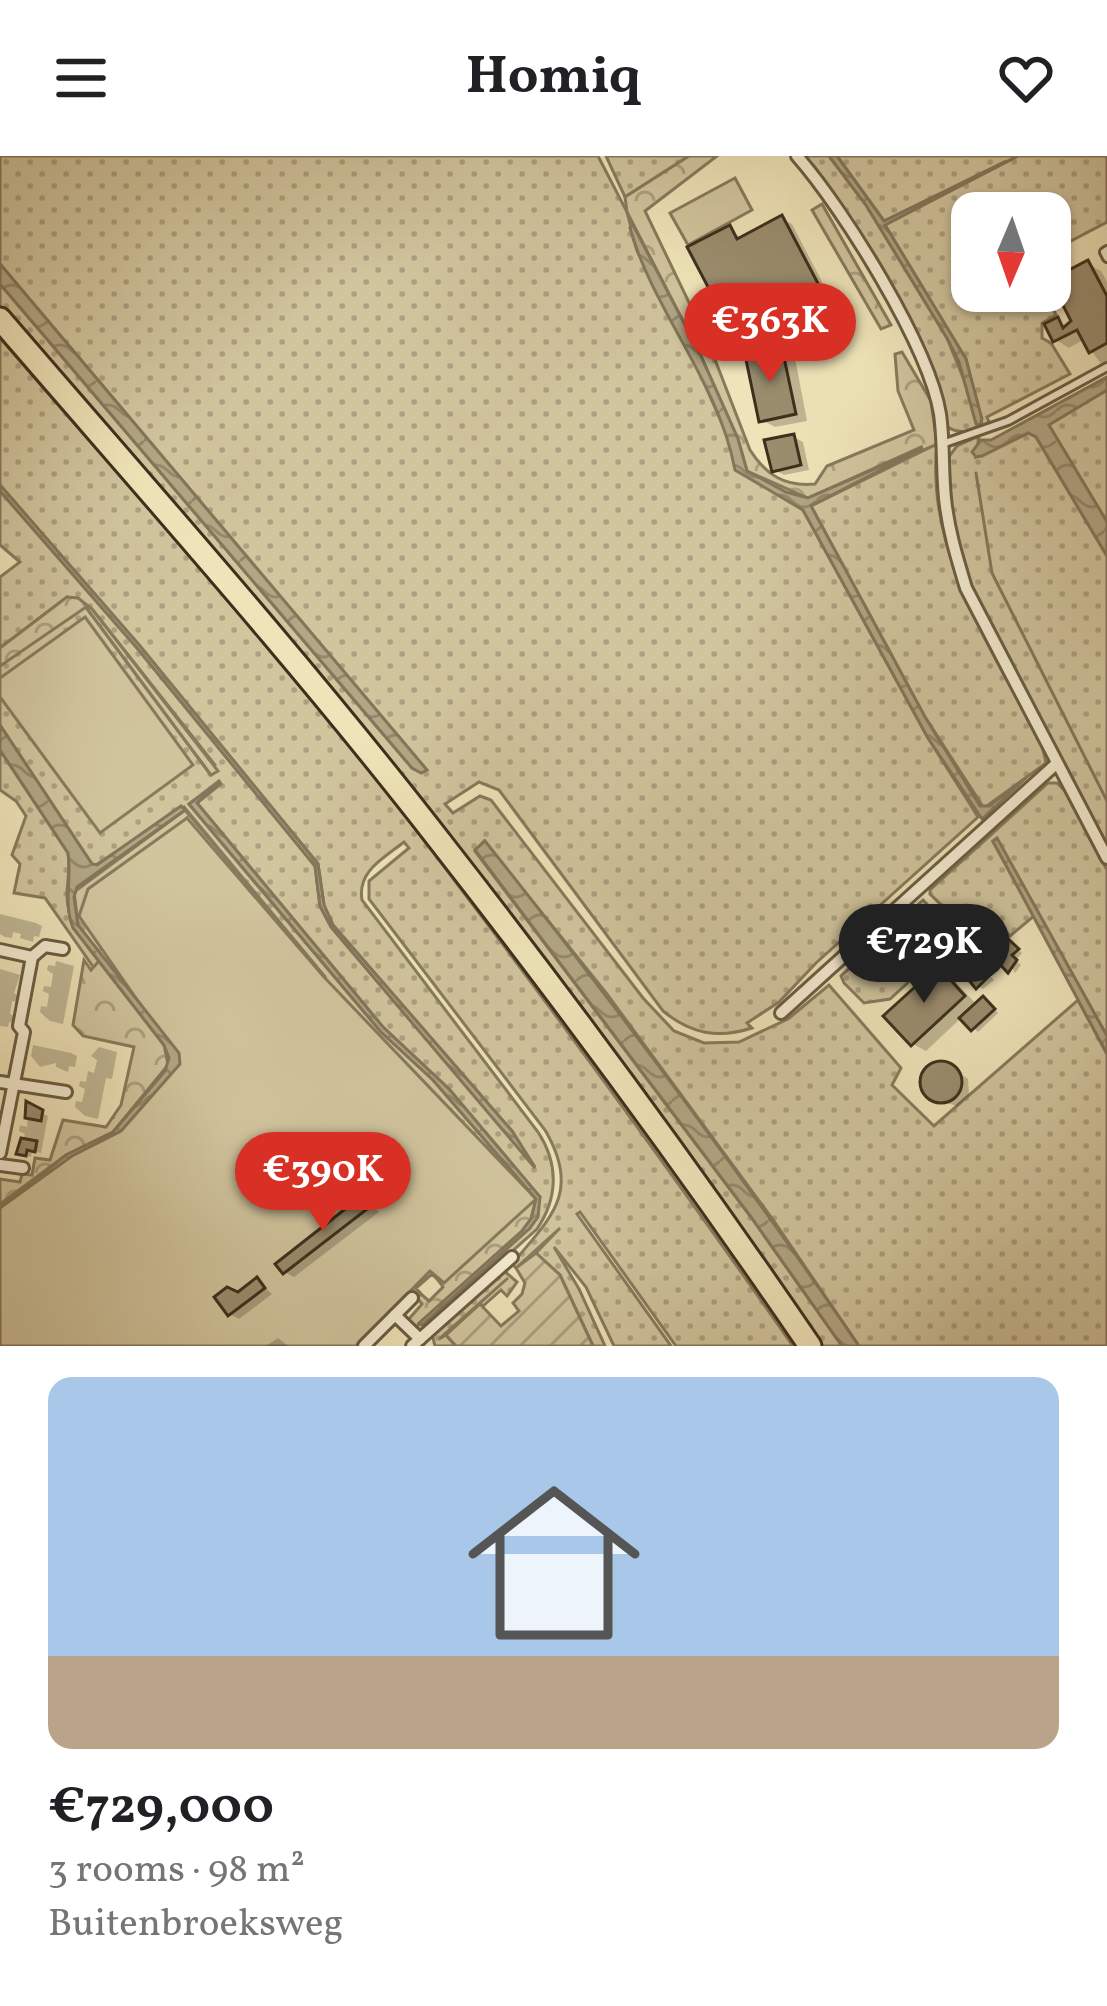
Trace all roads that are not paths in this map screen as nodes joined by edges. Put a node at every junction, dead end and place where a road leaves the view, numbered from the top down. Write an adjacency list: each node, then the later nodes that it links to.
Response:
1 (797, 156): 5 (street)
2 (0, 319): 24 (highway)
3 (0, 330): 23 (highway)
4 (1107, 367): 5 (lane)
5 (942, 444): 6 (street)
6 (1055, 765): 7 (street); 11 (street)
7 (1107, 858)
8 (62, 949): 10 (street)
9 (0, 950): 10 (street)
10 (32, 957): 13 (street)
11 (782, 1013)
12 (0, 1082): 13 (street)
13 (14, 1085): 14 (street); 15 (street)
14 (66, 1091)
15 (0, 1153)
16 (0, 1165): 17 (street)
17 (22, 1168)
18 (512, 1257): 21 (street)
19 (412, 1298): 20 (street)
20 (394, 1315): 21 (street); 22 (street)
21 (416, 1343)
22 (364, 1346)
23 (800, 1346)
24 (810, 1346)

